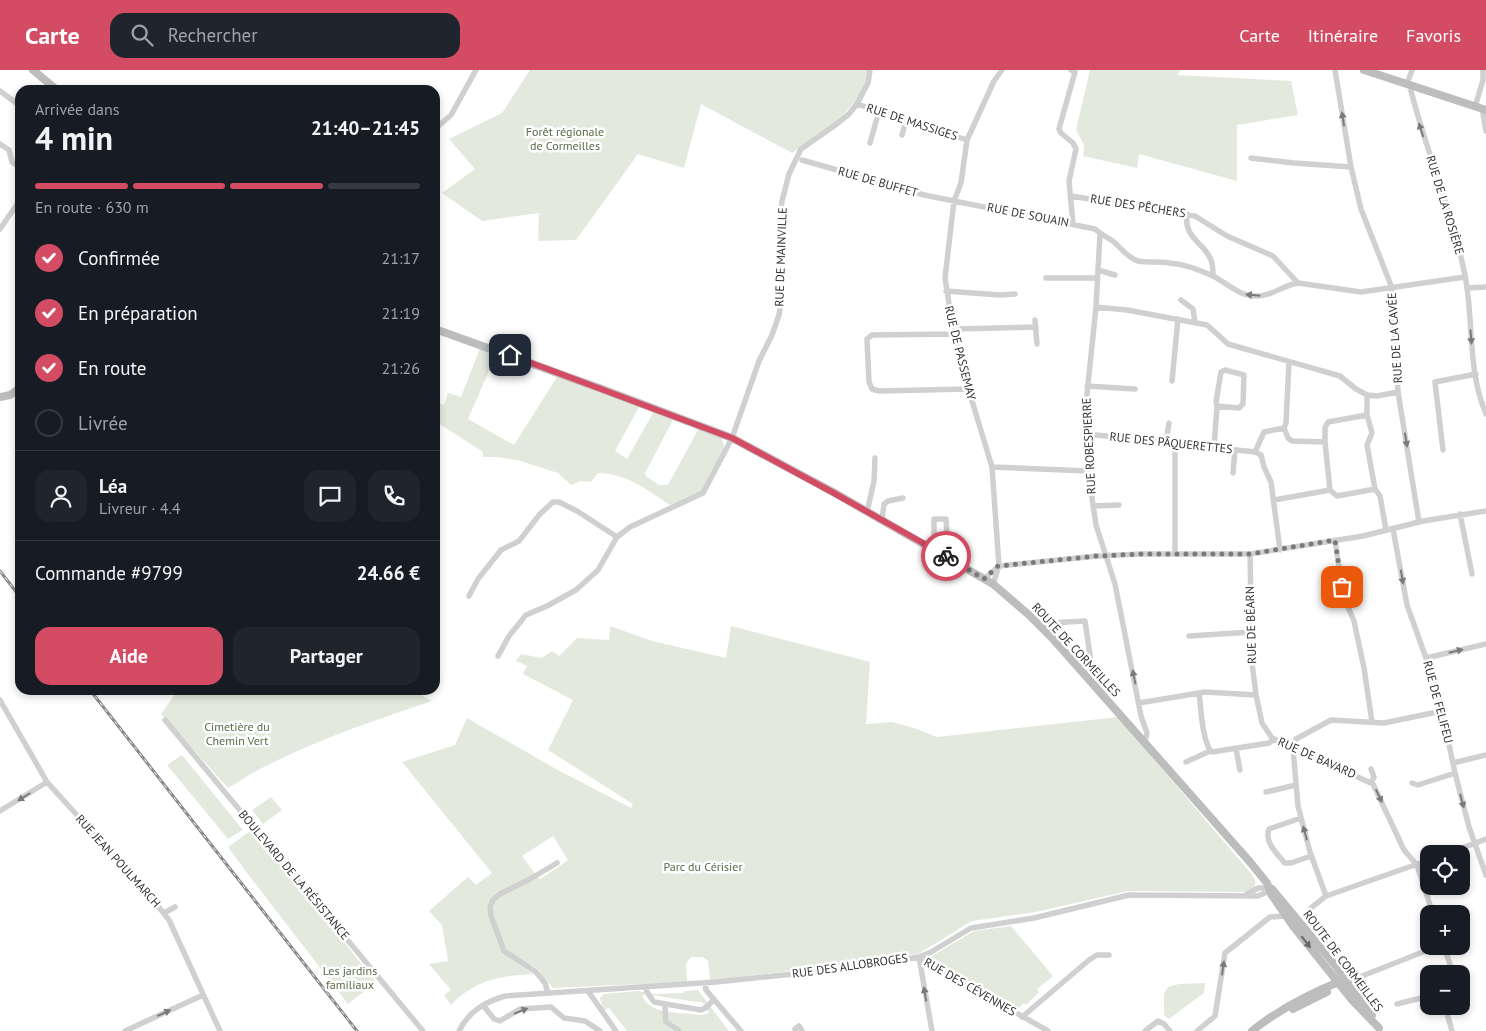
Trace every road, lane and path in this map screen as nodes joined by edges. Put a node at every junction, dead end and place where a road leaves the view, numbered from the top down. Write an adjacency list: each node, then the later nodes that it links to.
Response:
1 (33, 70): 10 (main road)
2 (476, 70): 19 (street)
3 (870, 70): 14 (street, RUE DE MAINVILLE)
4 (1002, 70): 22 (street, RUE DE PASSEMAY)
5 (1071, 70): 29 (street)
6 (1335, 70): 28 (street, RUE DE LA CAVÉE, one-way to 6)
7 (1364, 70): 11 (main road)
8 (1412, 70): 11 (street)
9 (1483, 70): 15 (street)
10 (51, 85)
11 (1409, 85): 15 (main road); 40 (street, RUE DE LA ROSIÈRE, one-way to 11)
12 (1, 92): 13 (street)
13 (15, 102)
14 (857, 104): 17 (street, RUE DE MASSIGES); 74 (street, RUE DE MAINVILLE)
15 (1475, 107): 16 (main road)
16 (1485, 110): 20 (street)
17 (879, 111): 18 (street, RUE DE MASSIGES); 23 (street)
18 (906, 120): 21 (street); 22 (street, RUE DE MASSIGES)
19 (440, 125)
20 (1486, 131)
21 (902, 134)
22 (967, 140): 30 (street, RUE DE PASSEMAY)
23 (870, 143)
24 (0, 144): 27 (street)
25 (1251, 158): 28 (street)
26 (802, 160): 30 (street, RUE DE BUFFET)
27 (15, 164)
28 (1351, 167): 45 (street, RUE DE LA CAVÉE)
29 (1071, 196): 32 (street, RUE DES PÊCHERS); 34 (street)
30 (954, 201): 34 (street, RUE DE SOUAIN); 47 (street, RUE DE PASSEMAY)
31 (15, 206): 33 (street)
32 (1187, 214): 39 (street); 43 (street, RUE DES PÊCHERS)
33 (2, 220): 35 (street)
34 (1074, 224): 36 (street, RUE DE SOUAIN)
35 (0, 229)
36 (1100, 234): 37 (street, RUE ROBESPIERRE); 39 (street, RUE DE SOUAIN)
37 (1098, 270): 38 (street); 42 (street, RUE ROBESPIERRE)
38 (1115, 275)
39 (1213, 276): 43 (street, RUE DE SOUAIN, one-way to 39)
40 (1465, 277): 45 (street); 46 (street, RUE DE LA ROSIÈRE)
41 (1046, 278): 42 (street)
42 (1097, 278): 50 (street, RUE ROBESPIERRE)
43 (1298, 283): 45 (street)
44 (1486, 287): 46 (street)
45 (1392, 288): 65 (street, RUE DE LA CAVÉE)
46 (1467, 288): 59 (street, RUE DE LA ROSIÈRE, one-way to 59)
47 (946, 291): 48 (street); 56 (street, RUE DE PASSEMAY)
48 (1014, 294)
49 (1182, 300): 53 (street)
50 (1096, 307): 51 (street); 61 (street, RUE ROBESPIERRE)
51 (1178, 319): 53 (street); 60 (street)
52 (1035, 320): 54 (street)
53 (1195, 322): 58 (street)
54 (1036, 328): 56 (street); 57 (street)
55 (440, 331): 74 (main road, ROUTE DE CORMEILLES)
56 (954, 332): 62 (street, RUE DE PASSEMAY); 62 (street)
57 (1037, 344)
58 (1289, 362): 66 (street); 72 (street)
59 (1476, 374): 69 (street, RUE DE LA ROSIÈRE); 80 (street)
60 (1172, 381)
61 (1087, 386): 63 (street); 73 (street, RUE ROBESPIERRE)
62 (968, 388): 83 (street, RUE DE PASSEMAY)
63 (1135, 389)
64 (15, 392): 67 (main road)
65 (1398, 392): 66 (street); 96 (street, RUE DE LA CAVÉE, one-way to 96)
66 (1367, 395): 70 (street)
67 (0, 397)
68 (1217, 406): 68 (street); 78 (street)
69 (1486, 414)
70 (1367, 415): 76 (street); 86 (street)
71 (1169, 423): 75 (street)
72 (1284, 428): 76 (street); 81 (street)
73 (1088, 434): 75 (street, RUE DES PÂQUERETTES); 84 (street, RUE ROBESPIERRE)
74 (732, 438): 93 (main road, ROUTE DE CORMEILLES); 99 (street, RUE DE MAINVILLE)
75 (1166, 442): 77 (street, RUE DES PÂQUERETTES)
76 (1325, 442): 87 (street)
77 (1175, 443): 78 (street, RUE DES PÂQUERETTES); 103 (street)
78 (1214, 448): 79 (street, RUE DES PÂQUERETTES)
79 (1235, 450): 81 (street, RUE DES PÂQUERETTES); 85 (street)
80 (1443, 450)
81 (1255, 452): 89 (street)
82 (875, 458): 93 (street)
83 (992, 468): 84 (street); 107 (street, RUE DE PASSEMAY)
84 (1088, 471): 91 (street, RUE ROBESPIERRE)
85 (1233, 474)
86 (1375, 489): 87 (street); 98 (street)
87 (1330, 490): 89 (street)
88 (903, 498): 95 (street)
89 (1274, 500): 102 (street)
90 (1118, 505): 91 (street)
91 (1093, 506): 106 (street, RUE ROBESPIERRE)
92 (1486, 511): 94 (street)
93 (867, 512): 95 (main road, ROUTE DE CORMEILLES)
94 (1460, 514): 96 (street); 108 (street)
95 (882, 520): 101 (main road, ROUTE DE CORMEILLES)
96 (1419, 522): 97 (street)
97 (1393, 529): 98 (street); 117 (street, RUE DE FELIFEU, one-way to 117)
98 (1386, 530): 100 (street)
99 (617, 537): 111 (street); 116 (street)
100 (1335, 540): 102 (street); 125 (street)
101 (931, 548): 105 (main road, ROUTE DE CORMEILLES); 105 (street)
102 (1280, 550): 104 (street)
103 (1175, 554): 104 (street); 106 (street)
104 (1250, 554): 113 (street, RUE DE BÉARN)
105 (946, 556): 109 (main road, ROUTE DE CORMEILLES)
106 (1106, 556): 107 (street); 122 (street, RUE ROBESPIERRE, one-way to 106)
107 (998, 566): 109 (street); 110 (street, RUE DE PASSEMAY)
108 (1472, 574)
109 (984, 579): 110 (main road, ROUTE DE CORMEILLES)
110 (993, 584): 112 (main road, ROUTE DE CORMEILLES)
111 (469, 596)
112 (1043, 629): 118 (main road, ROUTE DE CORMEILLES); 118 (street)
113 (1252, 632): 114 (street); 120 (street, RUE DE BÉARN)
114 (1189, 636)
115 (1486, 644): 117 (street, one-way to 115)
116 (498, 656)
117 (1426, 658): 123 (street, RUE DE FELIFEU)
118 (1086, 675): 127 (main road, ROUTE DE CORMEILLES)
119 (1199, 693): 120 (street); 122 (street); 130 (street)
120 (1256, 695): 126 (street, RUE DE BAVARD)
121 (0, 700): 137 (street, RUE JEAN POULMARCH)
122 (1139, 703): 127 (street, RUE ROBESPIERRE)
123 (1442, 711): 125 (street); 133 (street, RUE DE FELIFEU)
124 (165, 720): 179 (street, BOULEVARD DE LA RÉSISTANCE)
125 (1372, 722): 128 (street)
126 (1274, 739): 128 (street, RUE DE BAVARD); 129 (street)
127 (1145, 741): 152 (main road, ROUTE DE CORMEILLES)
128 (1293, 748): 138 (street, RUE DE BAVARD); 140 (street)
129 (1236, 749): 130 (street); 135 (street)
130 (1210, 751): 132 (street)
131 (1486, 755): 133 (street)
132 (1186, 762)
133 (1453, 763): 136 (street, RUE DE FELIFEU)
134 (1371, 769): 138 (street)
135 (1240, 770)
136 (1455, 773): 139 (street); 145 (street, RUE DE FELIFEU, one-way to 145)
137 (47, 782): 142 (street, one-way to 142); 157 (street, RUE JEAN POULMARCH)
138 (1371, 782): 150 (street, RUE DE BAVARD, one-way to 150)
139 (1412, 783)
140 (1296, 785): 141 (street); 143 (street)
141 (1266, 792)
142 (0, 811)
143 (1300, 818): 147 (street, one-way to 143); 147 (street)
144 (1486, 839): 145 (street)
145 (1474, 843): 146 (street); 151 (street, RUE DE FELIFEU)
146 (1469, 845)
147 (1311, 856): 153 (street)
148 (557, 863): 166 (street)
149 (1420, 864): 150 (street)
150 (1417, 865): 153 (street); 154 (street, RUE DE BAVARD)
151 (1486, 875)
152 (1269, 888): 158 (main road, ROUTE DE CORMEILLES); 161 (street, RUE DES ALLOBROGES); 162 (main road, ROUTE DE CORMEILLES)
153 (1326, 896): 156 (street)
154 (1430, 905)
155 (175, 907): 157 (street)
156 (1311, 908)
157 (164, 913): 167 (street, RUE JEAN POULMARCH)
158 (1286, 916): 162 (main road, ROUTE DE CORMEILLES, one-way to 162); 190 (street, one-way to 158)
159 (1420, 953): 162 (street)
160 (1109, 955): 174 (street)
161 (919, 957): 163 (street, RUE DES ALLOBROGES); 174 (street, RUE DES CÉVENNES); 186 (street, one-way to 161)
162 (1343, 982): 176 (main road, ROUTE DE CORMEILLES); 191 (main road); 192 (main road)
163 (705, 983): 164 (street, RUE DES ALLOBROGES); 169 (street)
164 (646, 987): 165 (street, RUE DES ALLOBROGES); 170 (street)
165 (588, 991): 166 (street, RUE DES ALLOBROGES); 182 (street)
166 (548, 993): 172 (street, RUE DES ALLOBROGES)
167 (203, 995): 177 (street, one-way to 167); 178 (street, RUE JEAN POULMARCH)
168 (1420, 998): 171 (street)
169 (714, 999): 170 (street); 184 (street)
170 (665, 1004): 183 (street)
171 (1397, 1004)
172 (483, 1005): 180 (street, RUE DES ALLOBROGES); 181 (street, one-way to 181)
173 (1448, 1015): 193 (street)
174 (1022, 1016): 187 (street, RUE DES CÉVENNES)
175 (795, 1029): 185 (street)
176 (1380, 1029)
177 (125, 1031)
178 (220, 1031)
179 (423, 1031)
180 (459, 1031)
181 (600, 1031)
182 (616, 1031)
183 (679, 1031)
184 (741, 1031)
185 (802, 1031)
186 (932, 1031)
187 (1048, 1031)
188 (1145, 1031): 189 (street)
189 (1170, 1031)
190 (1196, 1031)
191 (1252, 1031)
192 (1260, 1031)
193 (1452, 1031)

